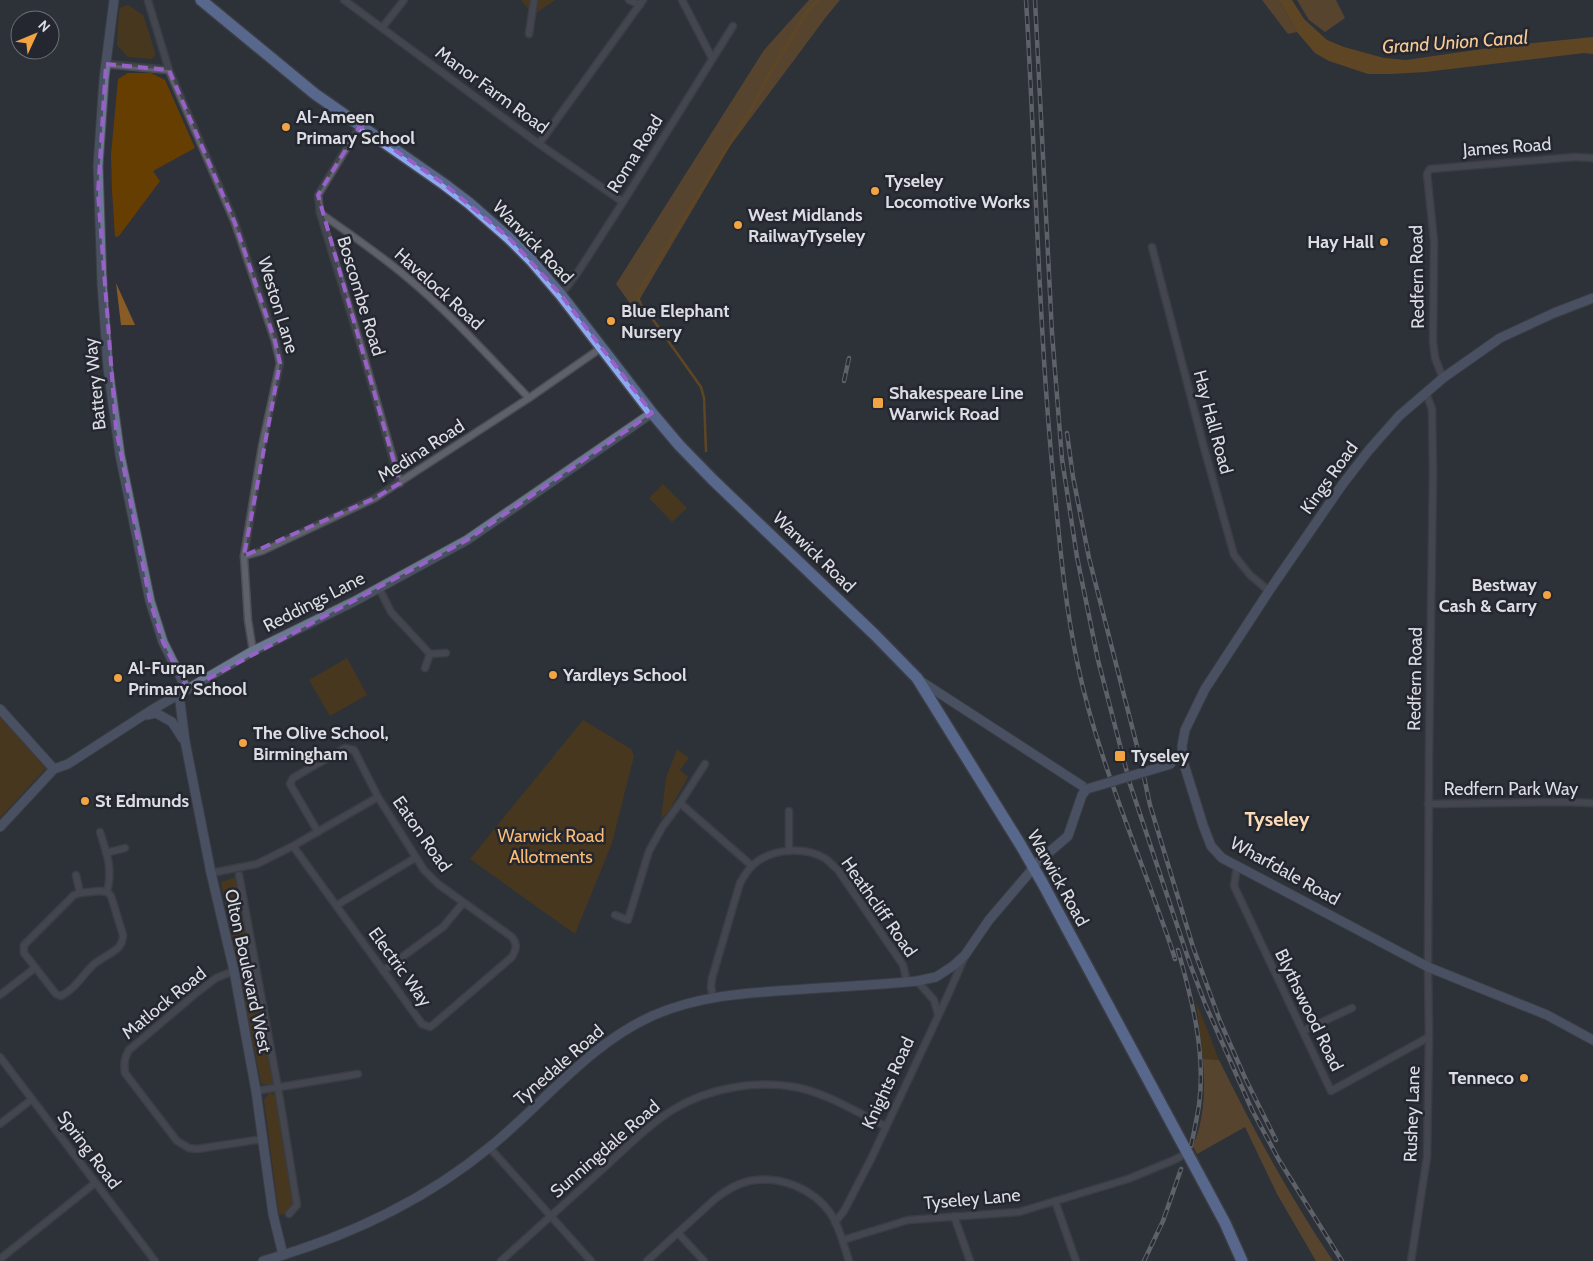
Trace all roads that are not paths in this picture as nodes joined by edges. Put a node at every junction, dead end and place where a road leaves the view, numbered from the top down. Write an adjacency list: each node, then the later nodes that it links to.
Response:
1 (148, 0): 15 (street, Weston Lane)
2 (201, 0): 16 (highway, Warwick Road)
3 (344, 0): 11 (street, Manor Farm Road)
4 (404, 0): 11 (street)
5 (534, 0): 12 (street)
6 (629, 0): 8 (street)
7 (682, 0): 13 (street)
8 (642, 2): 17 (street)
9 (116, 3): 14 (street)
10 (733, 26): 13 (street, Roma Road)
11 (382, 28): 17 (street, Manor Farm Road)
12 (529, 34)
13 (712, 58): 20 (street, Roma Road)
14 (106, 64): 15 (street); 39 (street, Battery Way)
15 (169, 70): 31 (street, Weston Lane)
16 (360, 126): 21 (street, Boscombe Road); 23 (highway, Warwick Road)
17 (540, 144): 20 (street, Manor Farm Road)
18 (1593, 158): 19 (street, James Road)
19 (1427, 174): 26 (street, Redfern Road)
20 (623, 202): 23 (street, Roma Road)
21 (320, 212): 28 (street, Havelock Road); 30 (street, Boscombe Road)
22 (1152, 248): 33 (street, Hay Hall Road)
23 (561, 295): 25 (highway, Warwick Road)
24 (1593, 298): 26 (street, Kings Road)
25 (601, 348): 28 (street, Medina Road); 29 (highway, Warwick Road)
26 (1443, 378): 27 (street, Kings Road)
27 (1426, 393): 33 (street, Kings Road); 51 (street, Redfern Road)
28 (529, 398): 30 (street, Medina Road)
29 (652, 413): 32 (street, Reddings Lane); 38 (highway, Warwick Road)
30 (400, 483): 31 (street, Medina Road)
31 (244, 556): 34 (street, Weston Lane)
32 (379, 588): 34 (street, Reddings Lane); 36 (street)
33 (1269, 591): 45 (street, Kings Road)
34 (253, 650): 39 (street, Reddings Lane)
35 (446, 652): 36 (street)
36 (430, 654): 37 (street)
37 (425, 668)
38 (917, 678): 41 (highway, Warwick Road); 42 (street)
39 (183, 692): 43 (street, Reddings Lane); 44 (street, Olton Boulevard West)
40 (0, 709): 47 (street)
41 (936, 710): 42 (street); 63 (highway, Warwick Road)
42 (964, 710): 48 (street)
43 (144, 716): 44 (street); 47 (street, Reddings Lane)
44 (185, 741): 65 (street, Olton Boulevard West)
45 (1183, 761): 48 (street, bridge); 64 (street, Wharfdale Road)
46 (705, 764): 50 (street)
47 (54, 769): 54 (street, Reddings Lane)
48 (1087, 789): 63 (street, Knights Road)
49 (378, 797): 56 (street, Eaton Road); 56 (street); 61 (street, Eaton Road)
50 (680, 803): 62 (street); 72 (street)
51 (1428, 804): 52 (street, Redfern Park Way); 75 (street, Redfern Road)
52 (1593, 804)
53 (789, 811): 59 (street)
54 (0, 827)
55 (100, 832): 60 (street)
56 (318, 832): 57 (street, Eaton Road)
57 (293, 846): 65 (street, Eaton Road); 71 (street, Electric Way)
58 (125, 848): 60 (street)
59 (789, 851): 62 (street, Heathcliff Road); 80 (street, Heathcliff Road)
60 (106, 853): 68 (street)
61 (416, 858): 70 (street, Eaton Road); 71 (street)
62 (752, 866): 82 (street, Heathcliff Road)
63 (1033, 866): 74 (street, Knights Road); 97 (highway, Warwick Road)
64 (1237, 866): 75 (street, Wharfdale Road); 85 (street, Blythswood Road)
65 (211, 873): 78 (street, Olton Boulevard West)
66 (76, 875): 69 (street)
67 (239, 875): 90 (street)
68 (107, 892): 69 (street); 76 (street)
69 (80, 893): 76 (street)
70 (463, 903): 73 (street, Eaton Road); 77 (street)
71 (337, 905): 77 (street, Electric Way)
72 (615, 915)
73 (517, 943): 77 (street, Electric Way)
74 (965, 955): 79 (street, Knights Road); 84 (street, Knights Road)
75 (1428, 967): 86 (street, Rushey Lane); 87 (street, Wharfdale Road)
76 (35, 968): 81 (street)
77 (383, 971)
78 (234, 972): 91 (street, Olton Boulevard West); 95 (street, Matlock Road)
79 (917, 981): 80 (street, Knights Road); 84 (street)
80 (907, 982): 82 (street, Tynedale Road)
81 (0, 994)
82 (713, 997): 96 (street, Tynedale Road)
83 (1352, 1008): 85 (street)
84 (938, 1014): 94 (street, Knights Road)
85 (1303, 1031): 86 (street, Blythswood Road)
86 (1429, 1037): 119 (street, Rushey Lane)
87 (1593, 1040)
88 (0, 1057): 92 (street, Spring Road)
89 (358, 1074): 90 (street)
90 (278, 1088): 91 (street); 100 (street)
91 (256, 1091): 95 (street, Olton Boulevard West)
92 (32, 1100): 93 (street); 98 (street, Spring Road)
93 (0, 1124)
94 (885, 1126): 101 (street, Sunningdale Road); 103 (street, Knights Road)
95 (263, 1139): 106 (street, Olton Boulevard West)
96 (490, 1147): 101 (street); 107 (street, Tynedale Road)
97 (1187, 1153): 99 (street, Tyseley Lane); 118 (highway, Warwick Road)
98 (95, 1183): 108 (street); 109 (street, Spring Road)
99 (1055, 1201): 102 (street, Tyseley Lane); 117 (street)
100 (289, 1214)
101 (551, 1216): 111 (street, Sunningdale Road); 112 (street)
102 (954, 1216): 105 (street, Tyseley Lane); 116 (street)
103 (835, 1222): 104 (street); 105 (street)
104 (678, 1233): 113 (street); 114 (street)
105 (842, 1240): 115 (street)
106 (283, 1255): 107 (street, Tynedale Road); 110 (street, Tynedale Road)
107 (296, 1256)
108 (0, 1259)
109 (155, 1261)
110 (262, 1261)
111 (501, 1261)
112 (591, 1261)
113 (647, 1261)
114 (704, 1261)
115 (849, 1261)
116 (970, 1261)
117 (1076, 1261)
118 (1242, 1261)
119 (1412, 1261)

